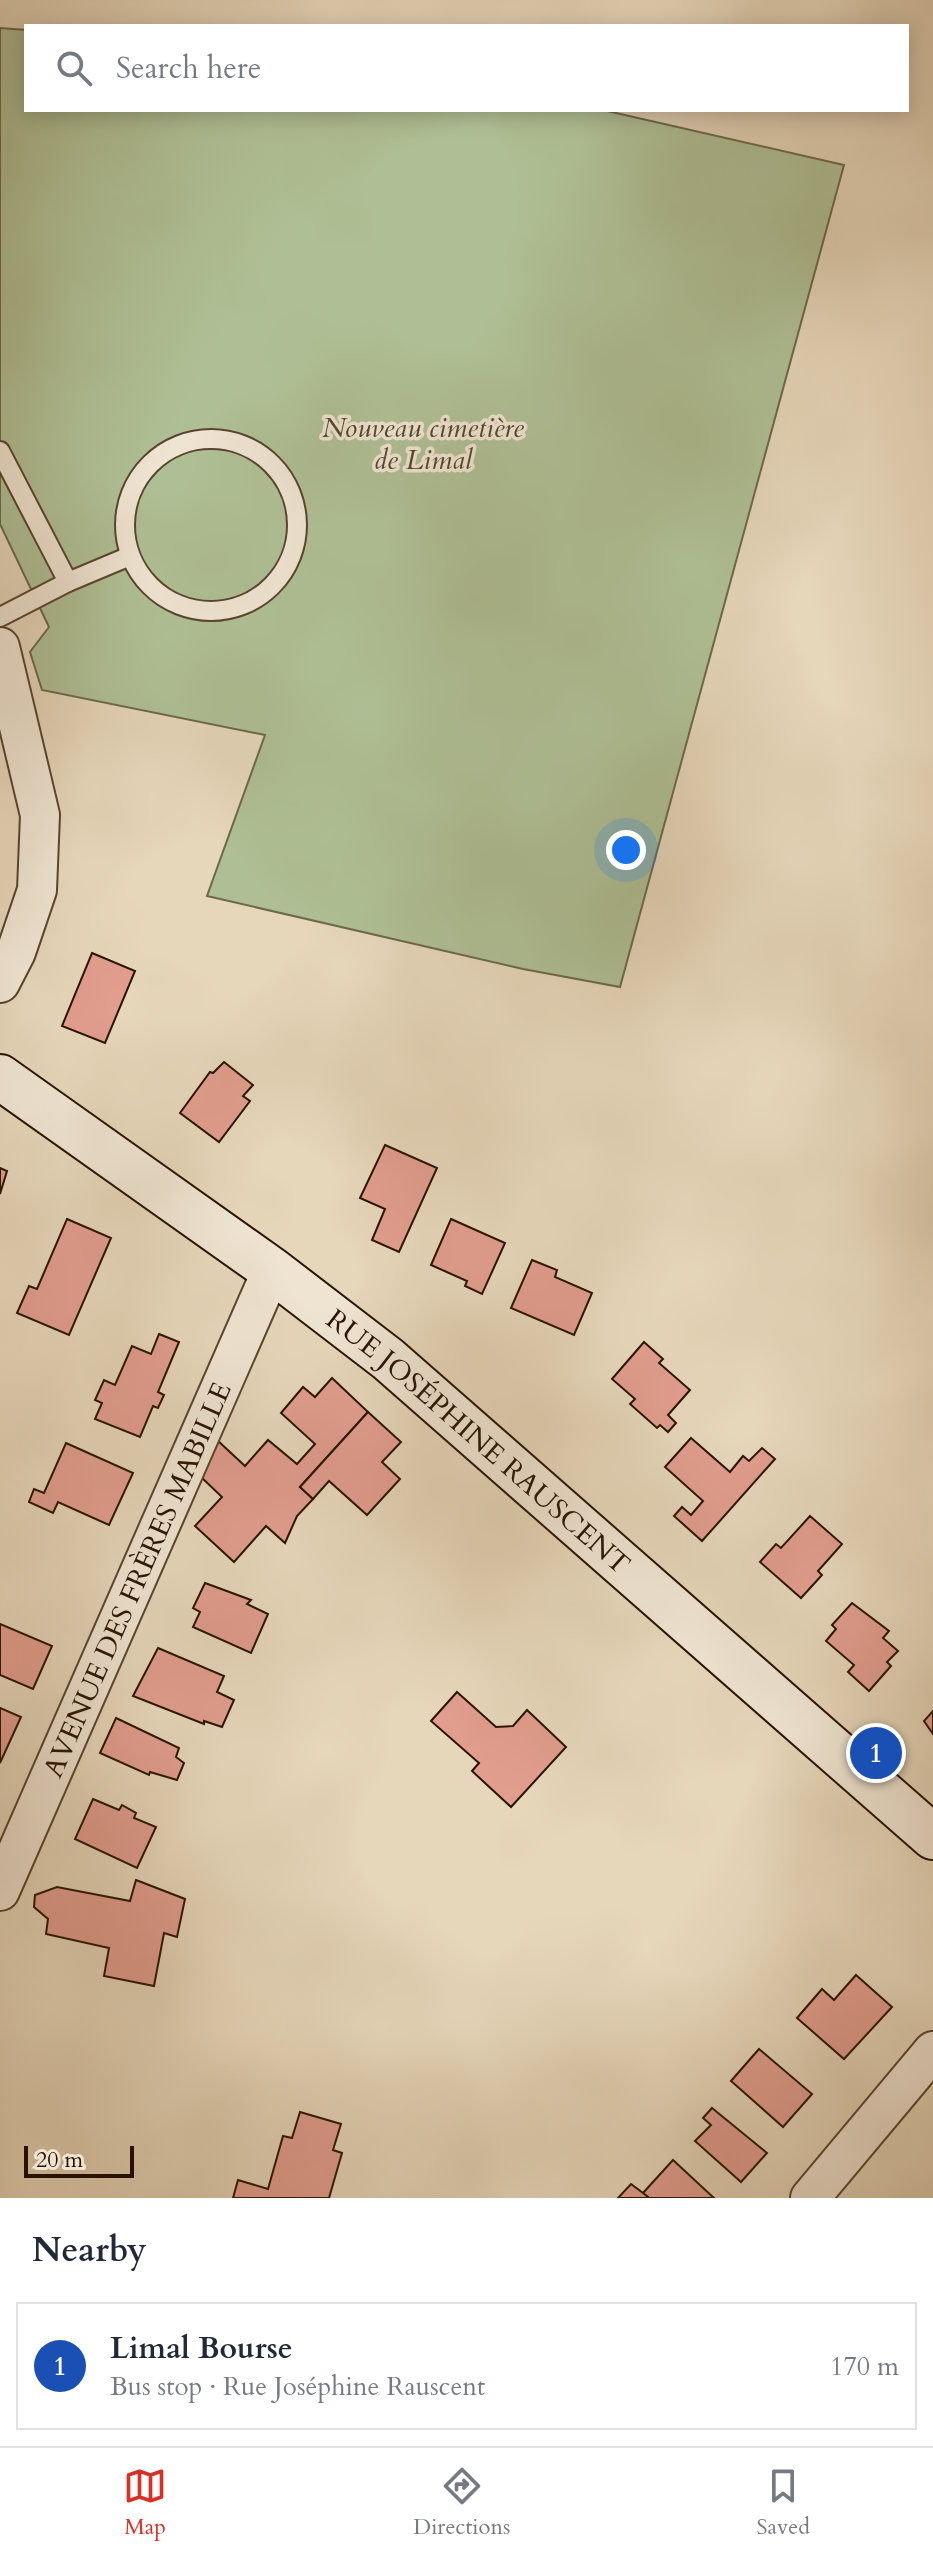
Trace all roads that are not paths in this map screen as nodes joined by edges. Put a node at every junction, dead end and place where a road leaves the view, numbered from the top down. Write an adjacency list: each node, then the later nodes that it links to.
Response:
1 (0, 451): 3 (lane)
2 (130, 556): 2 (lane); 3 (lane)
3 (68, 582): 4 (lane)
4 (0, 617)
5 (0, 647): 6 (street)
6 (0, 983)
7 (0, 1077): 8 (street, RUE JOSÉPHINE RAUSCENT)
8 (272, 1270): 9 (street, RUE JOSÉPHINE RAUSCENT); 10 (street, AVENUE DES FRÈRES MABILLE)
9 (933, 1837)
10 (0, 1891)
11 (933, 2051): 12 (street)
12 (810, 2198)

